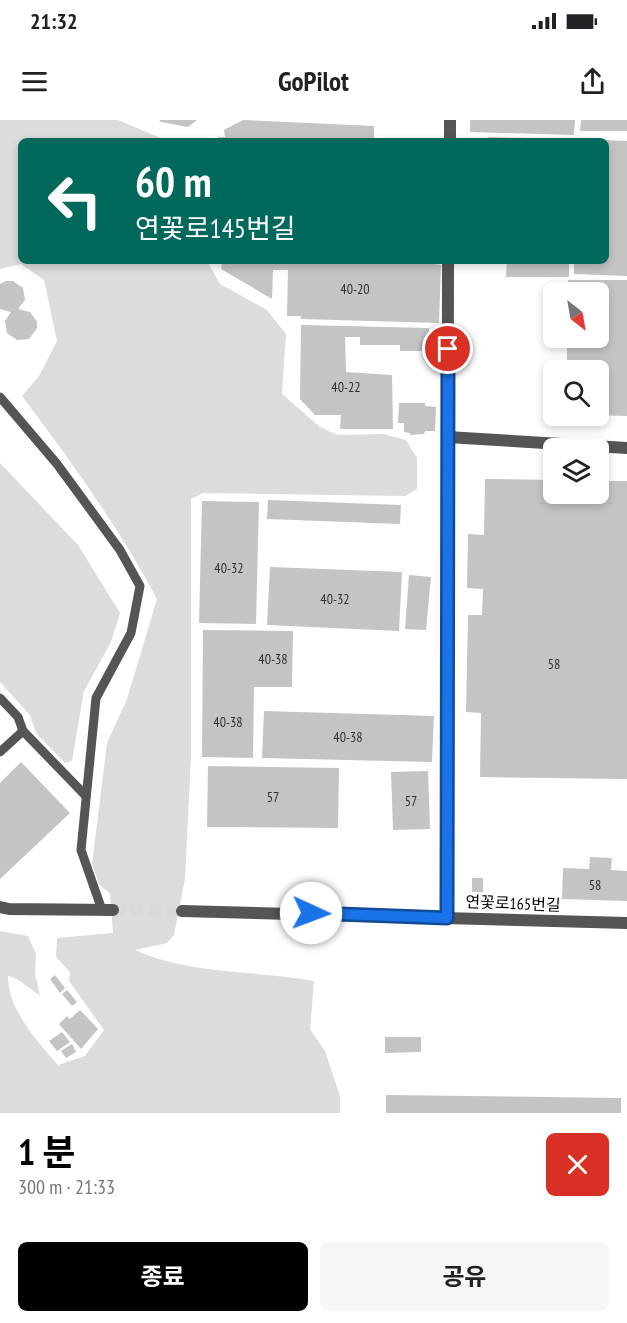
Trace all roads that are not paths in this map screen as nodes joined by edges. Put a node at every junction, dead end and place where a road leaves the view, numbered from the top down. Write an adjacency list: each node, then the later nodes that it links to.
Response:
1 (450, 120): 2 (street)
2 (450, 138)
3 (448, 264): 5 (street)
4 (0, 397): 11 (lane)
5 (447, 437): 6 (street); 15 (street)
6 (627, 448)
7 (0, 698): 8 (lane)
8 (4, 709): 9 (lane)
9 (23, 730): 10 (lane); 11 (lane)
10 (0, 752)
11 (87, 796): 13 (lane)
12 (0, 907): 13 (street)
13 (107, 910)
14 (182, 911): 15 (street, 연꽃로165번길)
15 (447, 918): 16 (street, 연꽃로165번길)
16 (627, 923)

